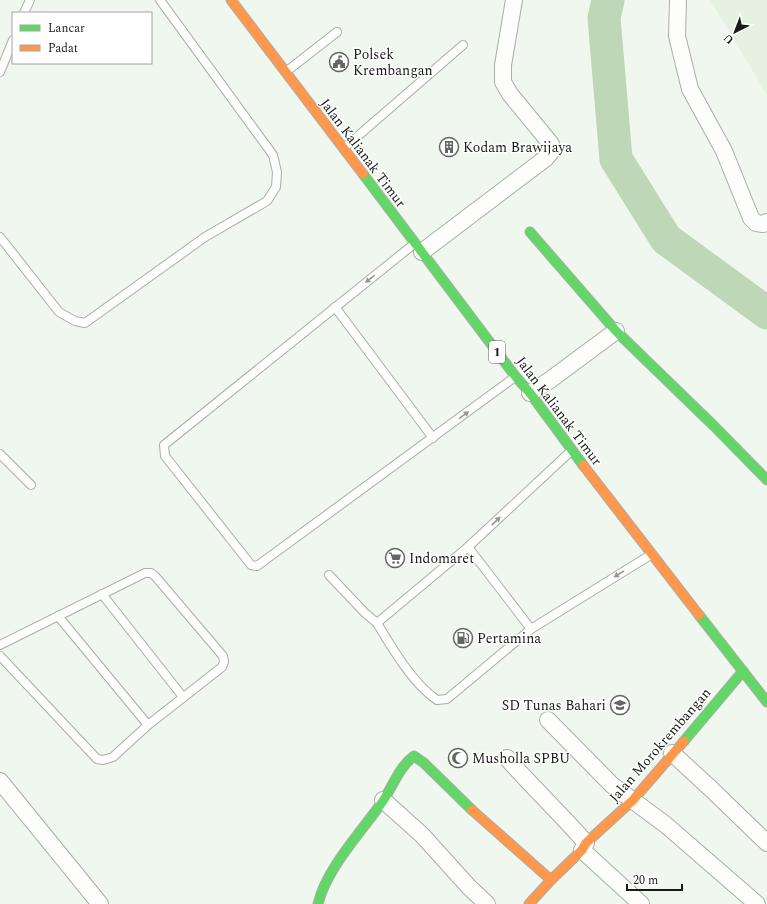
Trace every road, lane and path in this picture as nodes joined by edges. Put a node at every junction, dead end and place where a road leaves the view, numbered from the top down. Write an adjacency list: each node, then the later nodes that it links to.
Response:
1 (30, 0): 6 (lane)
2 (160, 0): 15 (lane)
3 (231, 0): 11 (main road, Jalan Kalianak Timur / 1)
4 (514, 0): 16 (street)
5 (678, 0): 13 (street)
6 (24, 12)
7 (337, 32): 11 (lane)
8 (12, 42): 10 (lane)
9 (463, 45): 12 (lane)
10 (0, 72)
11 (285, 72): 12 (main road, Jalan Kalianak Timur / 1)
12 (343, 149): 16 (main road, Jalan Kalianak Timur / 1)
13 (767, 222)
14 (530, 232): 18 (main road)
15 (0, 237)
16 (418, 248): 17 (lane, one-way to 17); 19 (main road, Jalan Kalianak Timur / 1)
17 (335, 307): 21 (lane); 21 (lane)
18 (616, 331): 20 (street); 24 (main road)
19 (516, 377): 20 (main road, Jalan Kalianak Timur / 1); 21 (lane, one-way to 19)
20 (530, 394): 22 (main road, Jalan Kalianak Timur / 1)
21 (433, 438)
22 (571, 450): 26 (lane, one-way to 22); 27 (main road, Jalan Kalianak Timur / 1)
23 (0, 454): 25 (lane)
24 (767, 480)
25 (31, 485)
26 (468, 547): 31 (lane); 32 (lane)
27 (652, 553): 32 (lane, one-way to 32); 35 (main road, Jalan Kalianak Timur / 1)
28 (329, 575): 31 (lane)
29 (102, 594): 30 (lane); 36 (lane); 36 (lane)
30 (58, 616): 33 (lane); 39 (lane)
31 (377, 623): 32 (lane)
32 (531, 629)
33 (0, 645)
34 (0, 656): 39 (lane)
35 (743, 671): 37 (main road, Jalan Kalianak Timur / 1); 40 (main road, Jalan Morokrembangan)
36 (184, 697): 39 (lane)
37 (767, 702)
38 (548, 720): 44 (street)
39 (148, 725)
40 (672, 753): 44 (main road, Jalan Morokrembangan); 45 (street)
41 (507, 758): 46 (street)
42 (0, 781): 48 (street)
43 (384, 800): 47 (main road); 49 (main road); 50 (street)
44 (633, 800): 46 (main road, Jalan Morokrembangan); 53 (street)
45 (767, 843)
46 (584, 846): 47 (main road, Jalan Morokrembangan); 52 (street)
47 (551, 880): 51 (main road, Jalan Morokrembangan)
48 (100, 904)
49 (318, 904)
50 (487, 904)
51 (529, 904)
52 (641, 904)
53 (757, 904)

